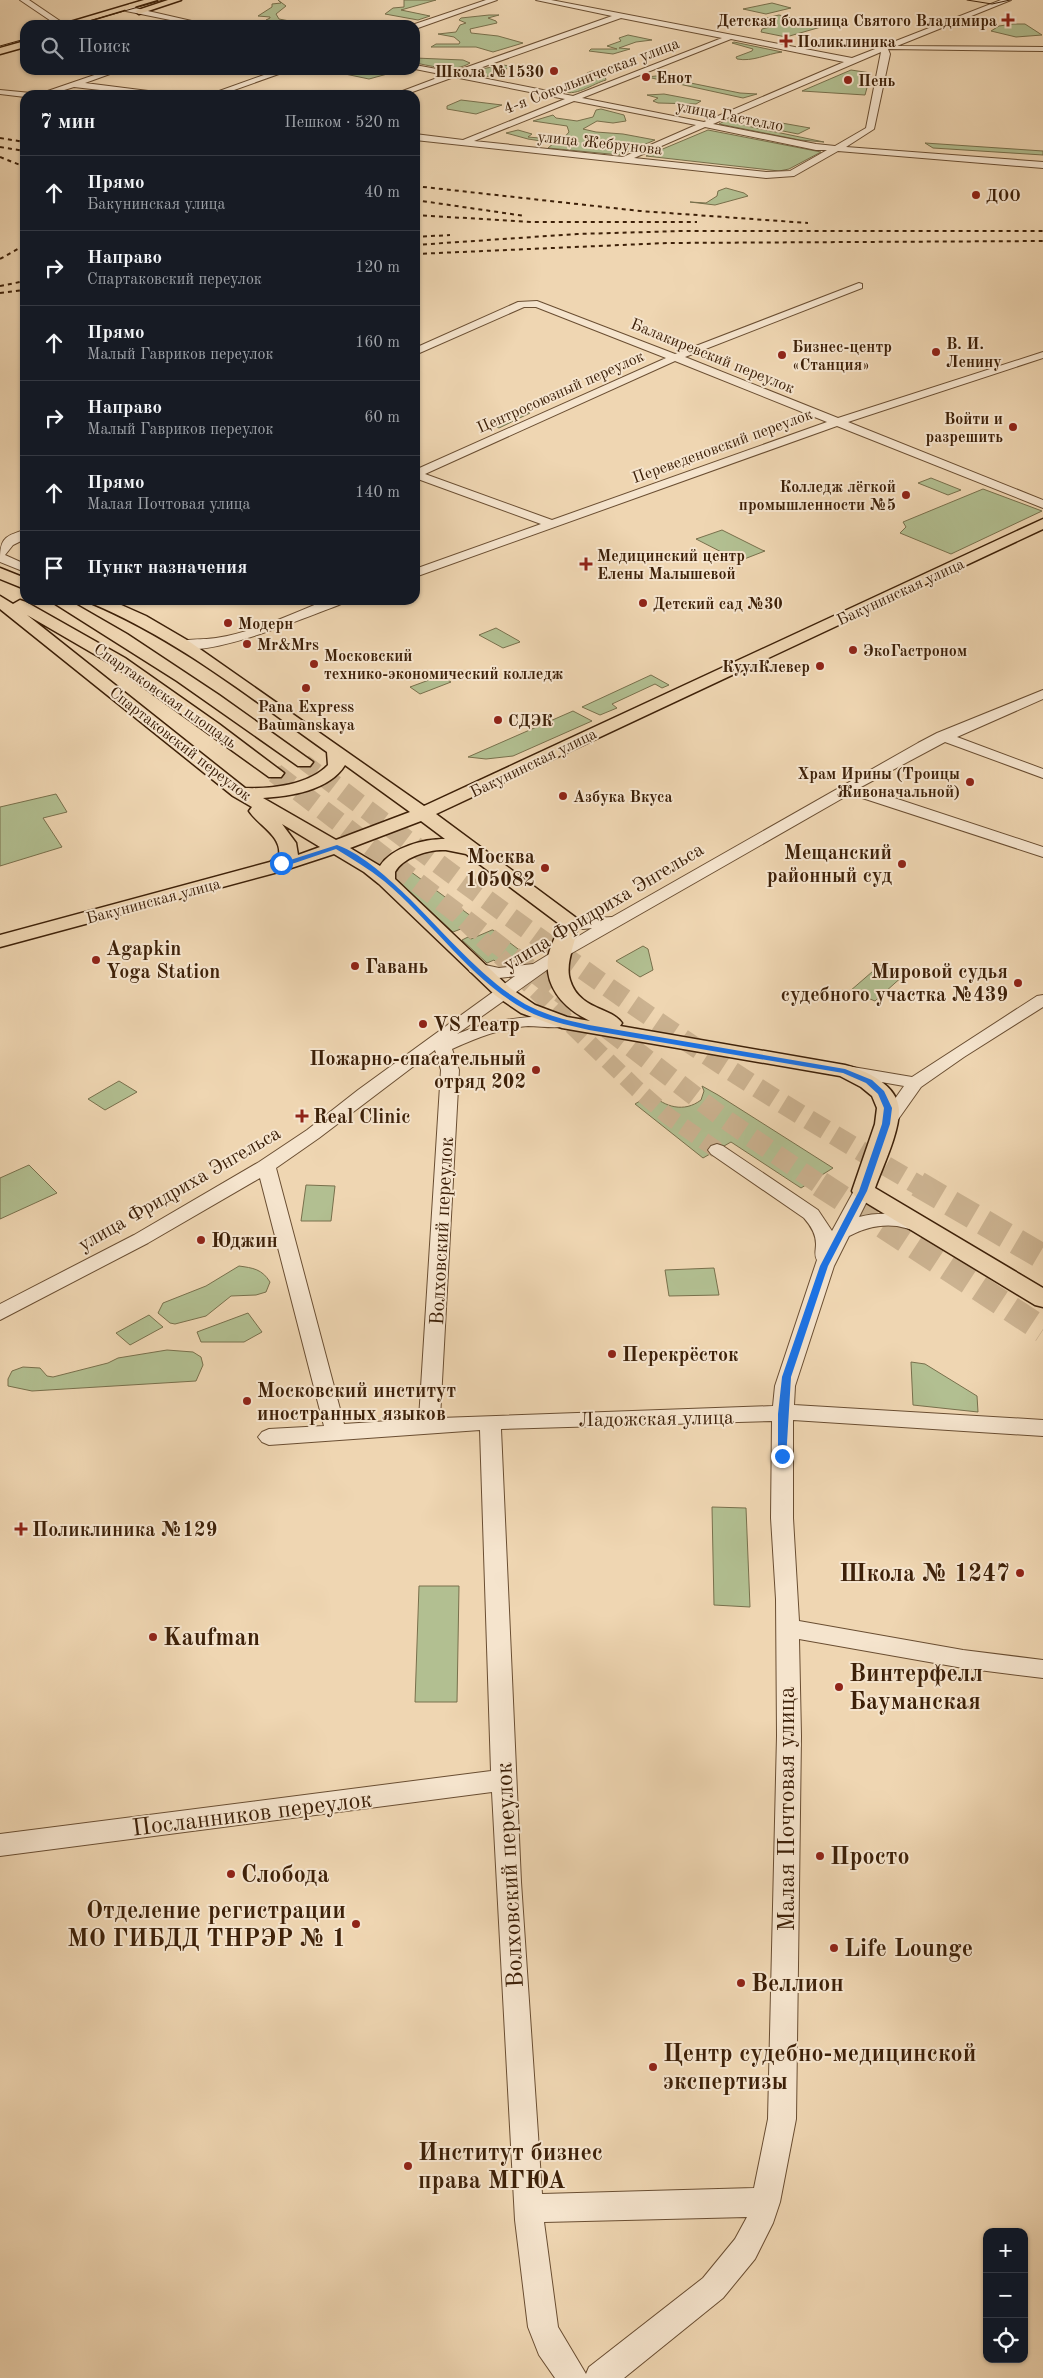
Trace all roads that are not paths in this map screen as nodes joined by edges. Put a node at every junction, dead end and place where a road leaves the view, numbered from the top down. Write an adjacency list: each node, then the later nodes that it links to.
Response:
1 (24, 0): 11 (street)
2 (153, 0): 9 (main road)
3 (177, 0): 9 (main road)
4 (493, 0): 15 (street)
5 (540, 0): 10 (street)
6 (1007, 0): 8 (street)
7 (976, 2): 8 (street)
8 (991, 6): 18 (street)
9 (135, 9): 12 (main road); 13 (main road); 14 (street)
10 (622, 16): 16 (street); 30 (street)
11 (55, 20)
12 (86, 20)
13 (104, 20)
14 (183, 20)
15 (420, 24)
16 (730, 37): 25 (street); 38 (street, 4-я Сокольническая улица)
17 (20, 38): 19 (main road)
18 (904, 40): 21 (street); 22 (street)
19 (0, 44)
20 (20, 45): 24 (main road)
21 (884, 48): 22 (street); 25 (street); 26 (street)
22 (933, 48): 23 (street)
23 (1043, 49)
24 (0, 51)
25 (851, 61): 26 (street); 39 (street)
26 (884, 63): 42 (street)
27 (420, 68): 30 (street, улица Гастелло)
28 (101, 75): 31 (street)
29 (271, 75): 34 (street)
30 (453, 75): 35 (street); 38 (street, улица Гастелло)
31 (72, 84): 32 (street); 33 (street)
32 (55, 90)
33 (122, 90)
34 (227, 90)
35 (410, 90)
36 (0, 92): 37 (street)
37 (20, 94)
38 (572, 99): 39 (street, улица Гастелло); 41 (street, 4-я Сокольническая улица)
39 (704, 125): 42 (street, улица Гастелло); 43 (street)
40 (420, 138): 41 (street, улица Жебрунова)
41 (464, 142): 43 (street, улица Жебрунова)
42 (836, 150): 43 (street, улица Жебрунова); 44 (street, улица Гастелло)
43 (624, 160)
44 (1043, 165)
45 (859, 286): 48 (street, Центросоюзный переулок)
46 (420, 350): 48 (street, Балакиревский переулок)
47 (1043, 355): 49 (street, Переведеновский переулок)
48 (676, 357): 49 (street, Балакиревский переулок); 50 (street, Центросоюзный переулок)
49 (836, 422): 52 (street, Балакиревский переулок); 54 (street, Переведеновский переулок)
50 (420, 472)
51 (420, 476): 54 (street)
52 (1043, 504)
53 (1043, 523): 78 (main road, Бакунинская улица)
54 (552, 524): 59 (street, Переведеновский переулок)
55 (20, 536): 57 (street)
56 (1043, 537): 78 (main road, Бакунинская улица)
57 (1, 562): 58 (street); 60 (main road); 61 (main road)
58 (20, 567)
59 (420, 571)
60 (20, 572)
61 (20, 579)
62 (0, 595): 74 (main road, Спартаковская площадь)
63 (0, 601): 77 (main road, Спартаковский переулок)
64 (66, 605): 68 (main road, Спартаковская площадь)
65 (69, 605): 68 (street)
66 (107, 605): 69 (main road)
67 (325, 605): 69 (street)
68 (77, 611): 73 (main road, Спартаковская площадь)
69 (182, 644): 72 (main road)
70 (1043, 694): 71 (street, улица Фридриха Энгельса)
71 (942, 736): 75 (street); 76 (street, улица Фридриха Энгельса)
72 (335, 751): 77 (main road); 78 (main road)
73 (304, 762)
74 (275, 773)
75 (1043, 774)
76 (848, 788): 81 (street); 85 (street, улица Фридриха Энгельса)
77 (239, 792): 79 (main road, Спартаковский переулок); 82 (main road)
78 (429, 818): 79 (main road, Бакунинская улица); 80 (main road)
79 (343, 850): 82 (main road, Бакунинская улица); 83 (main road, Спартаковский переулок); 87 (main road, Бакунинская улица)
80 (473, 850): 83 (main road); 84 (main road)
81 (1043, 852)
82 (275, 867): 86 (main road, Бакунинская улица)
83 (386, 880): 89 (main road, Спартаковский переулок)
84 (568, 921): 85 (street); 88 (main road)
85 (618, 921): 88 (street, улица Фридриха Энгельса)
86 (0, 941)
87 (0, 950)
88 (552, 959): 89 (street); 90 (street, улица Фридриха Энгельса); 93 (main road)
89 (476, 968): 90 (main road, Спартаковский переулок)
90 (502, 992): 92 (main road, Спартаковский переулок); 94 (street, улица Фридриха Энгельса)
91 (1043, 1000): 96 (street)
92 (562, 1022): 93 (main road, Спартаковский переулок); 94 (street)
93 (653, 1038): 95 (main road)
94 (440, 1043): 99 (street, улица Фридриха Энгельса); 109 (street, Волховский переулок)
95 (845, 1071): 96 (street); 97 (main road)
96 (915, 1083): 97 (street)
97 (886, 1124): 100 (main road)
98 (717, 1150): 103 (street)
99 (266, 1166): 104 (street); 106 (street, улица Фридриха Энгельса)
100 (863, 1191): 101 (main road); 102 (street, Малая Почтовая улица)
101 (921, 1226): 102 (street); 105 (main road)
102 (841, 1232): 103 (street, Малая Почтовая улица)
103 (824, 1266): 107 (street, Малая Почтовая улица)
104 (298, 1286): 111 (street)
105 (1043, 1299)
106 (0, 1313)
107 (783, 1414): 108 (street, Ладожская улица); 110 (street, Ладожская улица); 113 (street, Малая Почтовая улица)
108 (490, 1422): 109 (street, Ладожская улица); 115 (street, Волховский переулок)
109 (429, 1425): 111 (street, Ладожская улица)
110 (1043, 1428)
111 (336, 1432): 112 (street, Ладожская улица)
112 (269, 1437)
113 (787, 1628): 114 (street); 117 (street, Малая Почтовая улица)
114 (1043, 1670)
115 (504, 1780): 116 (street, Посланников переулок); 118 (street, Волховский переулок)
116 (0, 1845)
117 (766, 2202): 118 (street); 119 (street, Малая Почтовая улица)
118 (529, 2208): 120 (street, Волховский переулок)
119 (604, 2377)
120 (573, 2378)

